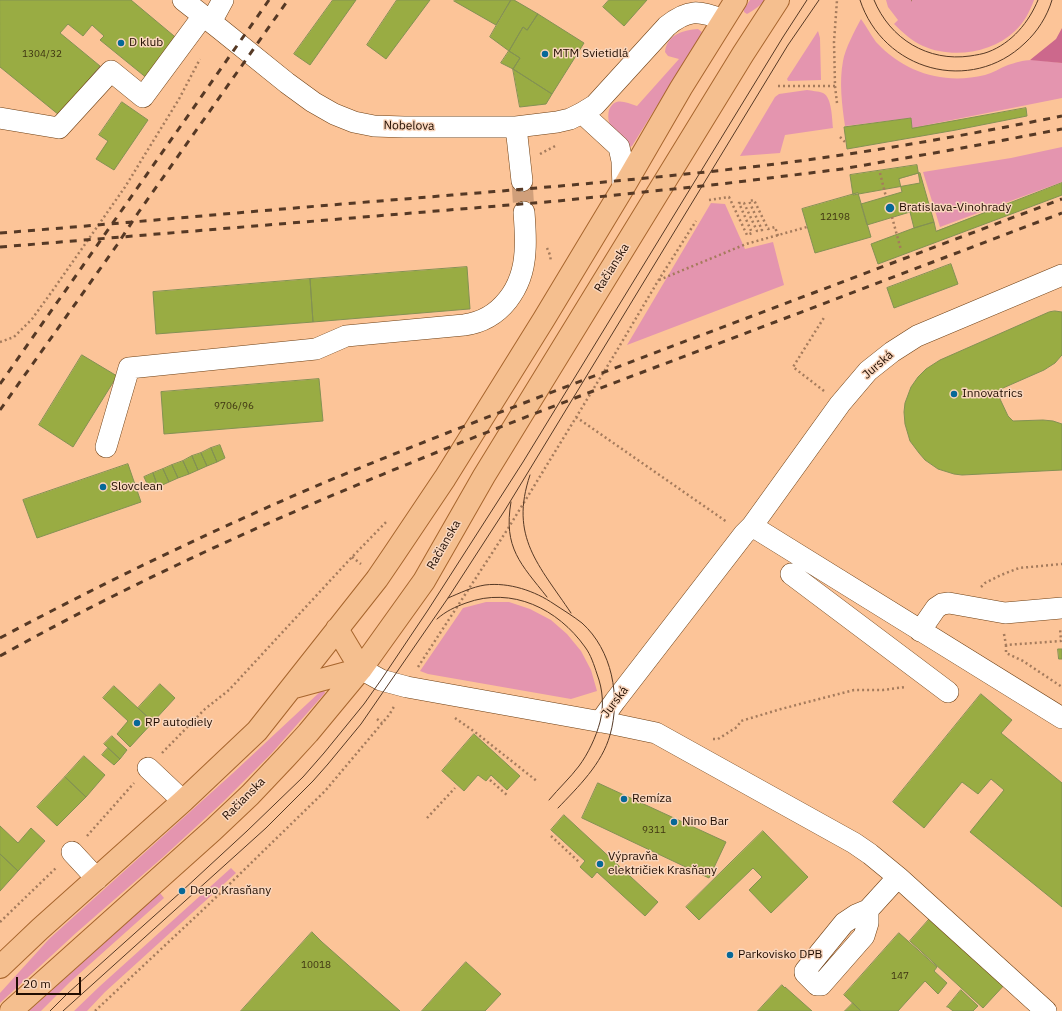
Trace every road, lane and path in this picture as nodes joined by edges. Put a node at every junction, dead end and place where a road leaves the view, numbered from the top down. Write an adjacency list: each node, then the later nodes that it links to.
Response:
1 (183, 0): 7 (street, Nobelova)
2 (222, 0): 7 (street)
3 (687, 0): 9 (street)
4 (736, 0): 8 (main road)
5 (778, 0): 10 (main road, Račianska)
6 (837, 0): 13 (path)
7 (207, 19): 16 (street); 17 (street, Nobelova)
8 (723, 20): 9 (street); 10 (main road); 24 (main road)
9 (673, 22): 15 (street)
10 (753, 39): 49 (main road, Račianska)
11 (201, 58): 36 (path)
12 (778, 86): 13 (path)
13 (835, 86): 14 (path)
14 (837, 103)
15 (582, 113): 17 (street, Nobelova); 24 (street)
16 (0, 118)
17 (516, 126): 23 (street)
18 (840, 137): 20 (path)
19 (562, 142): 21 (path)
20 (846, 143)
21 (534, 158)
22 (880, 172): 25 (path)
23 (522, 181)
24 (623, 188): 46 (main road)
25 (886, 197)
26 (709, 200): 31 (path)
27 (524, 212): 39 (street)
28 (892, 217): 32 (path)
29 (696, 221): 34 (path)
30 (807, 227): 31 (path)
31 (778, 236): 34 (path)
32 (901, 250)
33 (1062, 275): 37 (street, Jurská)
34 (658, 281): 38 (path)
35 (825, 316): 37 (path)
36 (0, 342)
37 (840, 404): 41 (street, Jurská)
38 (576, 417): 41 (path); 51 (path)
39 (106, 447)
40 (392, 516): 60 (path)
41 (748, 530): 47 (street); 57 (street, Jurská)
42 (1062, 564): 44 (path)
43 (791, 574): 50 (street)
44 (962, 606): 45 (street); 47 (street)
45 (1062, 608)
46 (337, 629): 49 (main road); 53 (main road)
47 (920, 631): 55 (street)
48 (1006, 645): 52 (path)
49 (361, 670): 51 (street, Jurská); 53 (main road); 75 (main road, Račianska)
50 (940, 686): 59 (path)
51 (407, 687): 57 (street, Jurská); 58 (path)
52 (1062, 687)
53 (291, 688): 65 (main road)
54 (452, 716): 62 (path)
55 (1062, 718)
56 (377, 719): 58 (path)
57 (600, 722): 70 (street)
58 (382, 723): 76 (path)
59 (711, 739)
60 (148, 768): 65 (street); 68 (path)
61 (490, 780): 64 (path)
62 (538, 782)
63 (456, 788): 66 (path)
64 (508, 796)
65 (183, 801): 71 (main road)
66 (427, 818)
67 (551, 836): 69 (path)
68 (72, 852): 71 (street); 73 (path)
69 (579, 862)
70 (898, 877): 72 (street); 77 (street)
71 (97, 879): 74 (main road)
72 (868, 910)
73 (0, 922)
74 (0, 967)
75 (11, 1011)
76 (95, 1011)
77 (1046, 1011)

